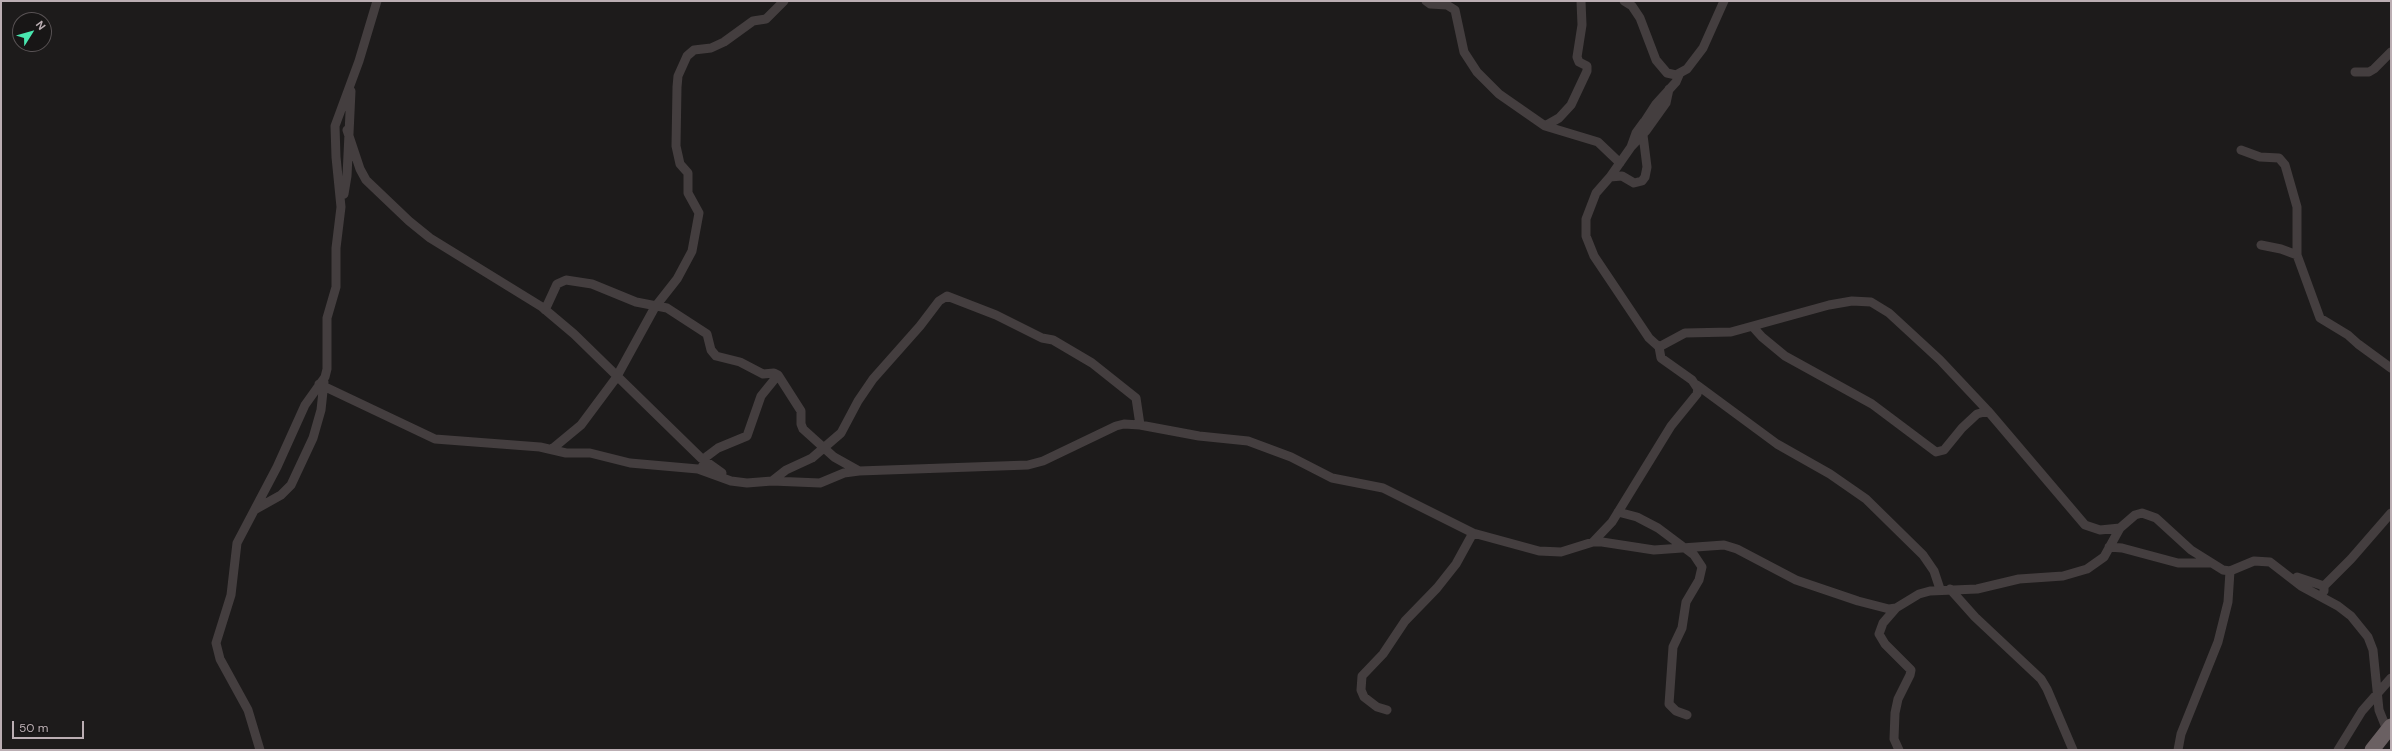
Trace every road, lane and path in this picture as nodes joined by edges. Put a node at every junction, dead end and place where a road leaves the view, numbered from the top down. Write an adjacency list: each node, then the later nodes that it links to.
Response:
1 (377, 1): 11 (street)
2 (784, 1): 24 (street)
3 (1426, 1): 14 (street)
4 (1581, 1): 14 (street)
5 (1624, 1): 9 (street)
6 (1724, 1): 10 (street)
7 (2391, 52): 8 (street)
8 (2355, 72)
9 (1667, 73): 10 (street); 12 (street)
10 (1679, 75): 12 (street)
11 (352, 78): 15 (street); 21 (street)
12 (1669, 90): 13 (street); 16 (street)
13 (1645, 121): 16 (street); 17 (street)
14 (1545, 126): 19 (street)
15 (348, 130): 21 (street); 25 (street)
16 (1643, 135): 17 (street); 20 (street)
17 (1631, 147): 19 (street)
18 (2241, 150): 23 (street)
19 (1620, 163): 20 (street)
20 (1610, 177): 27 (street)
21 (341, 207): 31 (street)
22 (2261, 245): 23 (street)
23 (2297, 255): 28 (street)
24 (655, 307): 25 (street); 29 (street); 30 (street)
25 (546, 310): 29 (street)
26 (1753, 327): 27 (street); 33 (street); 33 (street)
27 (1659, 347): 32 (street)
28 (2391, 368)
29 (618, 375): 36 (street); 37 (street)
30 (778, 375): 35 (street); 37 (street)
31 (322, 382): 36 (street); 42 (street); 42 (street)
32 (1697, 385): 43 (street); 54 (street)
33 (1988, 411): 45 (street)
34 (1140, 424): 35 (street); 39 (street); 46 (street)
35 (824, 448): 39 (street); 40 (street)
36 (552, 449): 38 (street)
37 (703, 460): 38 (street); 41 (street)
38 (702, 470): 41 (street)
39 (859, 471): 40 (street)
40 (772, 481): 41 (street)
41 (742, 483)
42 (256, 509): 63 (street)
43 (1618, 512): 47 (street); 49 (street)
44 (2391, 513): 53 (street)
45 (2120, 528): 48 (street); 50 (street)
46 (1473, 533): 47 (street); 60 (street)
47 (1593, 542): 49 (street)
48 (2109, 547): 50 (street); 55 (street)
49 (1686, 548): 57 (street); 61 (street)
50 (2210, 563): 51 (street)
51 (2230, 571): 52 (street); 66 (street)
52 (2290, 576): 53 (street); 56 (street)
53 (2324, 586): 56 (street)
54 (1940, 589): 55 (street); 57 (street)
55 (1950, 589): 65 (street)
56 (2327, 600): 59 (street)
57 (1896, 608): 64 (street)
58 (2391, 678): 59 (street)
59 (2378, 691): 62 (street); 67 (street)
60 (1387, 710)
61 (1686, 715)
62 (2389, 728): 68 (highway)
63 (260, 750)
64 (1899, 750)
65 (2073, 750)
66 (2178, 750)
67 (2338, 750)
68 (2372, 750)

